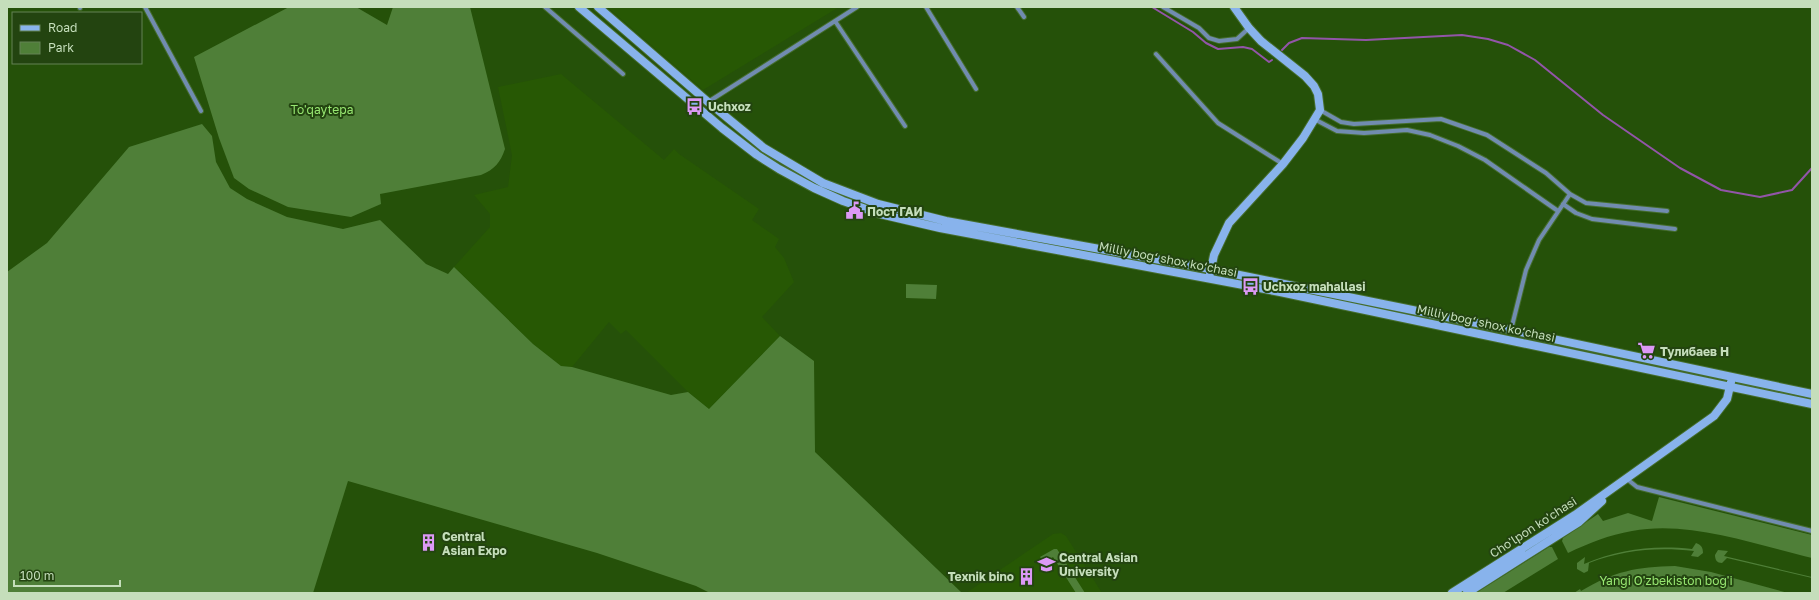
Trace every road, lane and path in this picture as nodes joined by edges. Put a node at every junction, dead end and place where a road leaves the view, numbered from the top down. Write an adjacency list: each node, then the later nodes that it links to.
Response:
1 (145, 7): 20 (street)
2 (545, 7): 16 (street)
3 (579, 7): 14 (main road, Milliy bog‘ shox ko‘chasi)
4 (598, 7): 12 (main road, Milliy bog‘ shox ko‘chasi)
5 (857, 7): 11 (street)
6 (926, 7): 17 (street)
7 (1017, 7): 10 (street)
8 (1163, 7): 13 (street)
9 (1234, 7): 13 (main road)
10 (1024, 17)
11 (836, 21): 18 (street); 22 (street)
12 (622, 28): 14 (main road); 18 (main road, Milliy bog‘ shox ko‘chasi)
13 (1249, 28): 19 (main road)
14 (615, 37): 30 (main road, Milliy bog‘ shox ko‘chasi)
15 (1156, 54): 23 (street)
16 (623, 74)
17 (976, 89)
18 (708, 102): 29 (main road, Milliy bog‘ shox ko‘chasi)
19 (1320, 110): 21 (main road); 24 (street)
20 (201, 111)
21 (1316, 120): 23 (main road); 26 (street)
22 (905, 126)
23 (1283, 164): 29 (main road)
24 (1570, 194): 25 (street); 27 (street)
25 (1564, 204): 26 (street); 28 (street)
26 (1558, 211): 35 (street)
27 (1667, 211)
28 (1675, 229)
29 (1210, 269): 30 (main road); 31 (main road, Milliy bog‘ shox ko‘chasi)
30 (1209, 278): 32 (main road, Milliy bog‘ shox ko‘chasi)
31 (1367, 301): 32 (main road); 33 (main road, Milliy bog‘ shox ko‘chasi)
32 (1365, 310): 34 (main road, Milliy bog‘ shox ko‘chasi)
33 (1418, 311): 34 (main road); 35 (main road, Milliy bog‘ shox ko‘chasi)
34 (1416, 320): 37 (main road, Milliy bog‘ shox ko‘chasi)
35 (1511, 330): 36 (main road, Milliy bog‘ shox ko‘chasi)
36 (1732, 377): 37 (main road, Cho'lpon ko'chasi); 38 (main road, Milliy bog‘ shox ko‘chasi)
37 (1730, 387): 39 (main road, Milliy bog‘ shox ko‘chasi); 40 (main road, Cho'lpon ko'chasi)
38 (1812, 394)
39 (1812, 404)
40 (1627, 479): 41 (street); 42 (main road, Cho'lpon ko'chasi); 43 (main road, Cho'lpon ko'chasi)
41 (1812, 531)
42 (1452, 593)
43 (1467, 593)

